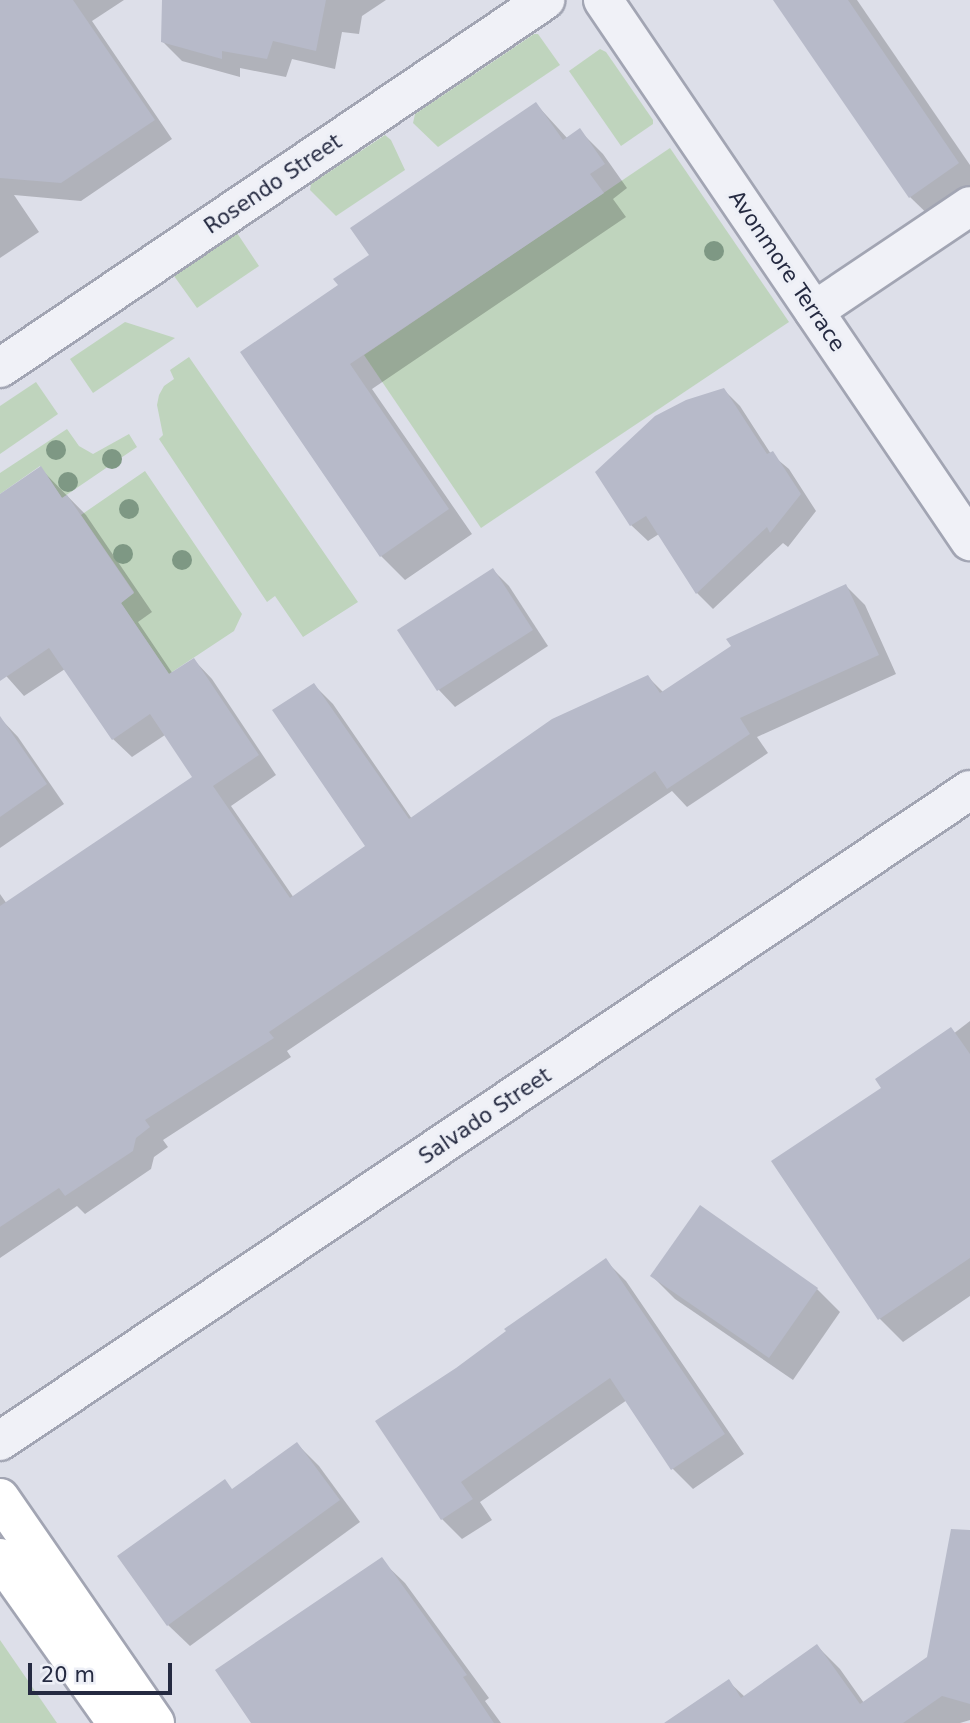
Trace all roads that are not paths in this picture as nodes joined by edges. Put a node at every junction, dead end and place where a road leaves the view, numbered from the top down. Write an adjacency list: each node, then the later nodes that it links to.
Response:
1 (545, 0): 5 (street, Rosendo Street)
2 (603, 0): 4 (street, Avonmore Terrace)
3 (970, 206): 4 (street)
4 (814, 311): 6 (street, Avonmore Terrace)
5 (0, 368)
6 (970, 541)
7 (970, 790): 8 (street, Salvado Street)
8 (0, 1441)
9 (0, 1498): 12 (main road)
10 (0, 1558): 11 (main road)
11 (117, 1723)
12 (155, 1723)

